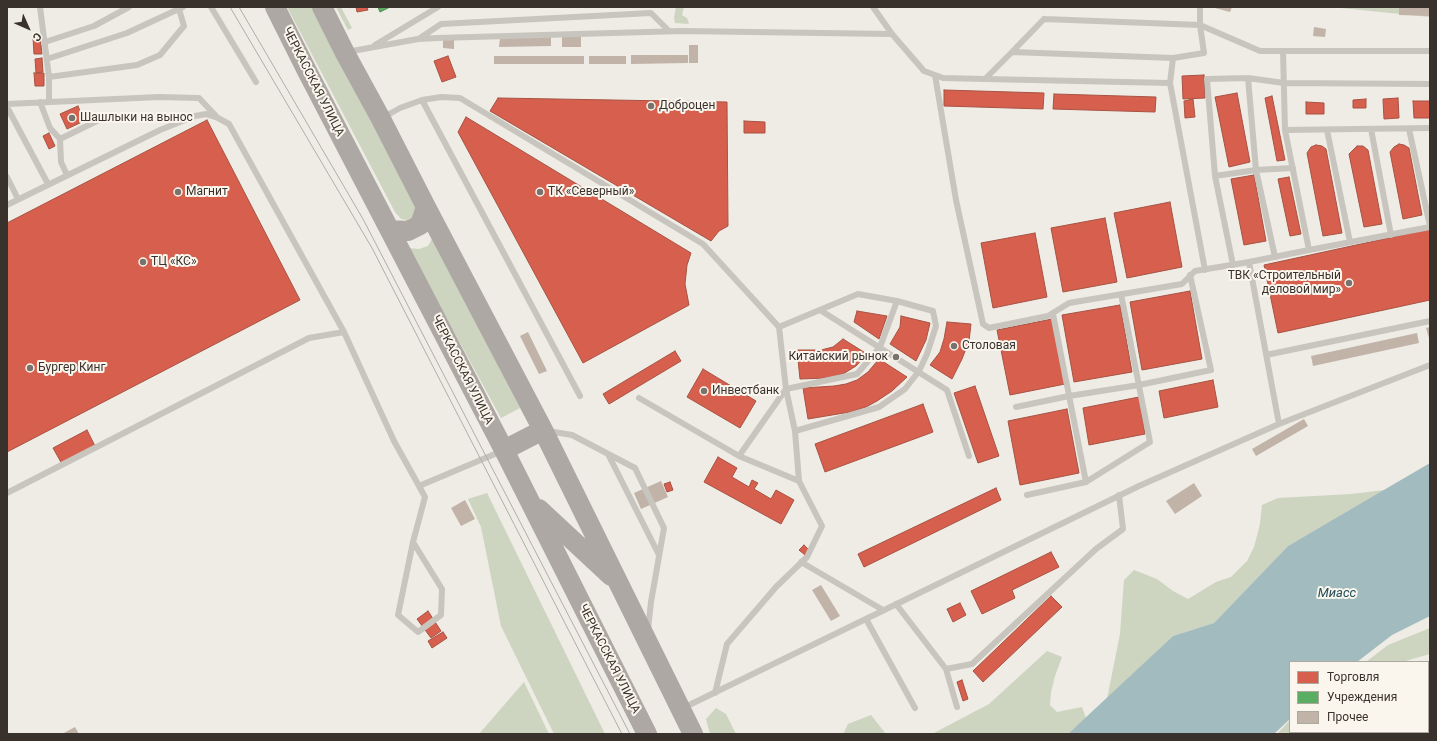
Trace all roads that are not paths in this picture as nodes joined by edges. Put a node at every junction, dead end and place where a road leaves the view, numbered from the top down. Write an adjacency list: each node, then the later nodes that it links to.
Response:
1 (40, 7): 14 (lane)
2 (129, 7): 14 (lane)
3 (211, 7): 26 (lane)
4 (275, 7): 53 (main road, ЧЕРКАССКАЯ УЛИЦА)
5 (322, 7): 19 (main road)
6 (438, 7): 15 (lane)
7 (873, 7): 12 (lane)
8 (1200, 7): 10 (lane)
9 (181, 8): 21 (lane); 23 (lane)
10 (1200, 25): 16 (lane); 18 (lane); 20 (lane)
11 (669, 31): 12 (lane); 13 (lane); 13 (lane)
12 (892, 34): 22 (lane)
13 (418, 39): 15 (lane)
14 (45, 42): 21 (lane)
15 (372, 47): 19 (lane)
16 (1283, 51): 17 (lane); 28 (lane)
17 (1430, 51)
18 (1012, 52): 20 (lane); 25 (lane)
19 (345, 53): 35 (main road)
20 (1173, 58): 27 (lane)
21 (47, 59): 23 (lane)
22 (935, 75): 25 (lane); 65 (lane)
23 (49, 77): 32 (lane)
24 (1248, 78): 28 (lane); 44 (lane); 46 (lane)
25 (985, 79): 27 (lane)
26 (256, 82)
27 (1170, 83): 60 (lane)
28 (1284, 83): 29 (lane); 40 (lane)
29 (1430, 84)
30 (422, 100): 35 (lane); 67 (lane); 75 (lane)
31 (40, 102): 32 (lane); 33 (lane); 42 (lane)
32 (49, 102): 34 (lane)
33 (7, 105): 48 (lane)
34 (218, 118): 45 (lane); 68 (lane)
35 (381, 118): 51 (main road)
36 (97, 121): 42 (lane)
37 (1430, 128): 39 (lane)
38 (1371, 129): 39 (lane); 41 (lane); 54 (lane)
39 (1409, 129): 52 (lane)
40 (1285, 130): 41 (lane); 43 (lane)
41 (1327, 130): 55 (lane)
42 (60, 139): 45 (lane)
43 (1293, 168): 44 (lane); 56 (lane)
44 (1256, 170): 46 (lane); 57 (lane)
45 (67, 175): 48 (lane)
46 (1215, 176): 59 (lane)
47 (7, 177): 49 (lane)
48 (48, 184): 49 (lane)
49 (18, 199): 50 (lane)
50 (7, 204)
51 (426, 208): 53 (main road); 80 (main road)
52 (1430, 226): 54 (lane)
53 (390, 230): 82 (main road, ЧЕРКАССКАЯ УЛИЦА)
54 (1391, 235): 55 (lane)
55 (1350, 242): 56 (lane)
56 (1308, 250): 57 (lane)
57 (1275, 257): 58 (lane)
58 (1249, 262): 59 (lane); 70 (lane)
59 (1233, 265): 60 (lane)
60 (1205, 270): 61 (lane)
61 (1190, 275): 62 (lane); 73 (lane)
62 (1121, 294): 65 (lane); 73 (lane)
63 (897, 301): 64 (lane); 69 (lane); 72 (lane)
64 (820, 310): 67 (lane); 69 (lane)
65 (1053, 314): 76 (lane)
66 (1430, 321): 70 (lane)
67 (779, 327): 74 (lane)
68 (344, 332): 88 (lane); 89 (lane)
69 (880, 347): 72 (lane); 74 (lane)
70 (1266, 355): 79 (lane)
71 (1430, 365): 79 (lane)
72 (919, 372): 81 (lane); 85 (lane)
73 (1139, 385): 76 (lane); 87 (lane)
74 (786, 389): 81 (lane); 84 (lane)
75 (580, 396)
76 (1069, 396): 78 (lane); 87 (lane)
77 (639, 398): 84 (lane)
78 (1016, 407)
79 (1279, 424): 91 (lane)
80 (544, 430): 82 (main road); 83 (lane); 96 (main road)
81 (795, 431): 86 (lane)
82 (504, 450): 88 (lane); 92 (main road, ЧЕРКАССКАЯ УЛИЦА)
83 (608, 454): 94 (lane); 94 (lane)
84 (739, 456): 86 (lane)
85 (969, 456)
86 (799, 481): 95 (lane)
87 (1086, 482): 90 (lane)
88 (419, 486): 93 (lane)
89 (7, 493)
90 (1027, 495)
91 (1119, 495): 97 (lane); 101 (lane)
92 (527, 498): 96 (main road); 106 (main road, ЧЕРКАССКАЯ УЛИЦА)
93 (412, 542): 93 (lane)
94 (659, 555): 100 (lane)
95 (801, 562): 98 (lane); 102 (lane)
96 (619, 584): 100 (main road)
97 (896, 604): 98 (lane); 101 (lane)
98 (884, 610): 99 (lane)
99 (866, 619): 102 (lane); 104 (lane)
100 (647, 640): 105 (main road)
101 (946, 669): 103 (lane)
102 (714, 693): 105 (lane)
103 (957, 707)
104 (915, 708)
105 (681, 709): 107 (main road)
106 (647, 734)
107 (693, 734)

